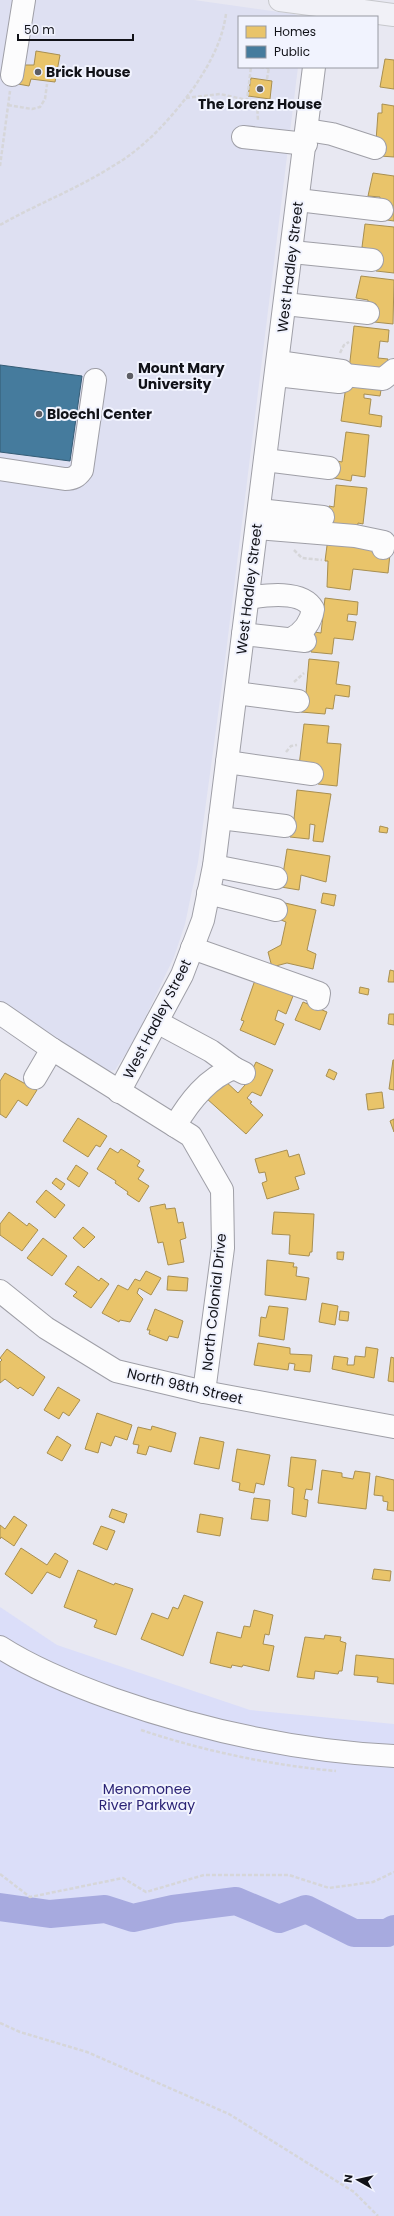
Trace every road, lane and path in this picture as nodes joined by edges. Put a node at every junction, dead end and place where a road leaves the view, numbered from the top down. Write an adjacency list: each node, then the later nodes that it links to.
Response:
1 (24, 0): 9 (street)
2 (280, 0): 3 (main road)
3 (321, 8): 5 (main road)
4 (226, 14): 12 (path)
5 (394, 15)
6 (251, 68): 13 (path)
7 (269, 68): 10 (path)
8 (314, 68): 15 (street, West Hadley Street)
9 (12, 75): 14 (path)
10 (267, 79)
11 (47, 84): 14 (path)
12 (186, 98): 13 (path); 21 (path)
13 (247, 100): 16 (path)
14 (8, 105): 18 (path)
15 (306, 137): 16 (street); 17 (street); 19 (street, West Hadley Street)
16 (251, 138)
17 (374, 148)
18 (0, 166)
19 (298, 200): 20 (street); 22 (street, West Hadley Street)
20 (382, 210)
21 (0, 224)
22 (292, 252): 23 (street); 24 (street, West Hadley Street)
23 (372, 260)
24 (285, 304): 25 (street); 26 (street, West Hadley Street)
25 (368, 313)
26 (277, 368): 27 (street); 29 (street, West Hadley Street)
27 (394, 370)
28 (95, 380): 31 (street)
29 (265, 460): 30 (street); 33 (street, West Hadley Street)
30 (329, 468)
31 (0, 469)
32 (323, 517): 33 (street)
33 (258, 519): 34 (street); 35 (street, West Hadley Street)
34 (383, 548)
35 (248, 598): 36 (street, West Hadley Street); 36 (street)
36 (243, 634): 37 (street, West Hadley Street)
37 (236, 693): 38 (street); 39 (street, West Hadley Street)
38 (298, 701)
39 (227, 762): 40 (street); 41 (street, West Hadley Street)
40 (312, 774)
41 (220, 818): 42 (street); 43 (street, West Hadley Street)
42 (285, 826)
43 (214, 866): 44 (street); 45 (street, West Hadley Street)
44 (276, 878)
45 (208, 893): 46 (street); 47 (street, West Hadley Street)
46 (276, 910)
47 (192, 948): 48 (street); 50 (street, West Hadley Street)
48 (318, 999)
49 (0, 1013): 51 (street, North Colonial Drive)
50 (157, 1022): 53 (street, West Hadley Street); 54 (street)
51 (52, 1049): 52 (street); 53 (street, North Colonial Drive)
52 (35, 1078)
53 (120, 1092): 54 (street, North Colonial Drive)
54 (175, 1126): 56 (street, North Colonial Drive)
55 (0, 1291): 56 (street, North 98th Street)
56 (204, 1392): 57 (street, North 98th Street)
57 (394, 1427)
58 (0, 1647): 59 (street)
59 (394, 1756)
60 (394, 1872): 61 (path)
61 (0, 1874)
62 (0, 2023): 63 (path)
63 (378, 2216)

